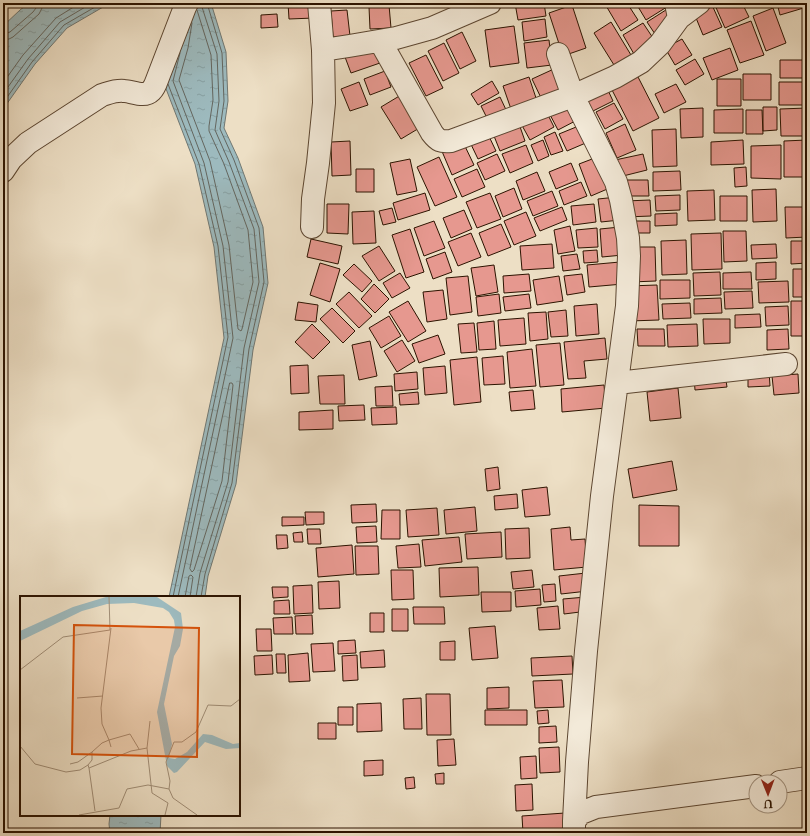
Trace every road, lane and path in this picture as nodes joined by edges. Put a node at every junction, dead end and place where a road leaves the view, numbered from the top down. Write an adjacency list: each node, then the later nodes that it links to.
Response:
1 (188, 3): 10 (street)
2 (319, 3): 7 (street)
3 (490, 3): 6 (street)
4 (699, 3): 5 (street)
5 (678, 11): 9 (street)
6 (380, 41): 7 (street); 9 (street)
7 (323, 50): 11 (street)
8 (558, 54): 9 (street)
9 (573, 96): 13 (street)
10 (3, 171)
11 (312, 227)
12 (786, 364): 13 (street)
13 (618, 383): 17 (street)
14 (807, 778): 15 (street)
15 (788, 781)
16 (748, 787): 17 (street)
17 (574, 827)

